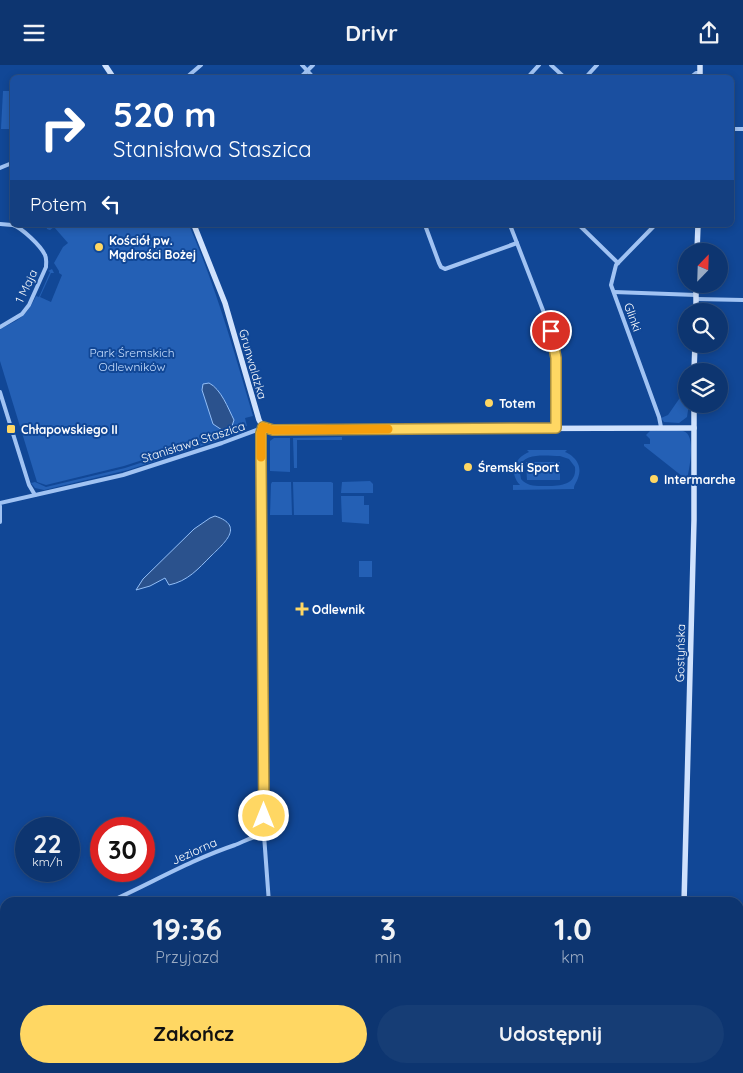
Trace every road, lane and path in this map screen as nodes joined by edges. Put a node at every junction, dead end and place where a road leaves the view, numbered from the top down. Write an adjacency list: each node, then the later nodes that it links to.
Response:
1 (202, 65): 9 (street)
2 (302, 65): 8 (street)
3 (314, 65): 8 (street)
4 (539, 65): 12 (street)
5 (550, 65): 13 (street)
6 (597, 65): 14 (street)
7 (700, 65): 15 (main road)
8 (307, 71): 10 (street); 11 (street)
9 (190, 75)
10 (304, 75)
11 (311, 75)
12 (530, 75)
13 (562, 75)
14 (588, 75)
15 (700, 75)
16 (18, 227): 31 (street, 1 Maja)
17 (195, 227): 35 (main road, Grunwaldzka)
18 (426, 227): 23 (street)
19 (511, 227): 23 (street)
20 (581, 227): 25 (street)
21 (653, 227): 25 (street)
22 (698, 227): 24 (main road)
23 (517, 243): 38 (street)
24 (697, 243)
25 (618, 263): 26 (street, Glinki)
26 (614, 293): 28 (street); 36 (street, Glinki)
27 (696, 293): 28 (main road)
28 (696, 297): 29 (street); 30 (main road)
29 (743, 300)
30 (696, 303)
31 (0, 327)
32 (0, 392): 33 (street)
33 (1, 401): 39 (street)
34 (694, 413): 37 (main road, Gostyńska)
35 (263, 427): 38 (main road, Stanisława Staszica); 39 (street, Stanisława Staszica); 42 (street, Grunwaldzka)
36 (661, 427): 37 (main road, Stanisława Staszica); 38 (main road, Stanisława Staszica)
37 (694, 427): 45 (main road, Gostyńska)
38 (556, 428)
39 (35, 495): 40 (street, Stanisława Staszica)
40 (0, 504): 41 (street)
41 (0, 523)
42 (264, 835): 43 (street, Jeziorna); 44 (street, Grunwaldzka)
43 (120, 897)
44 (269, 897)
45 (684, 897)

